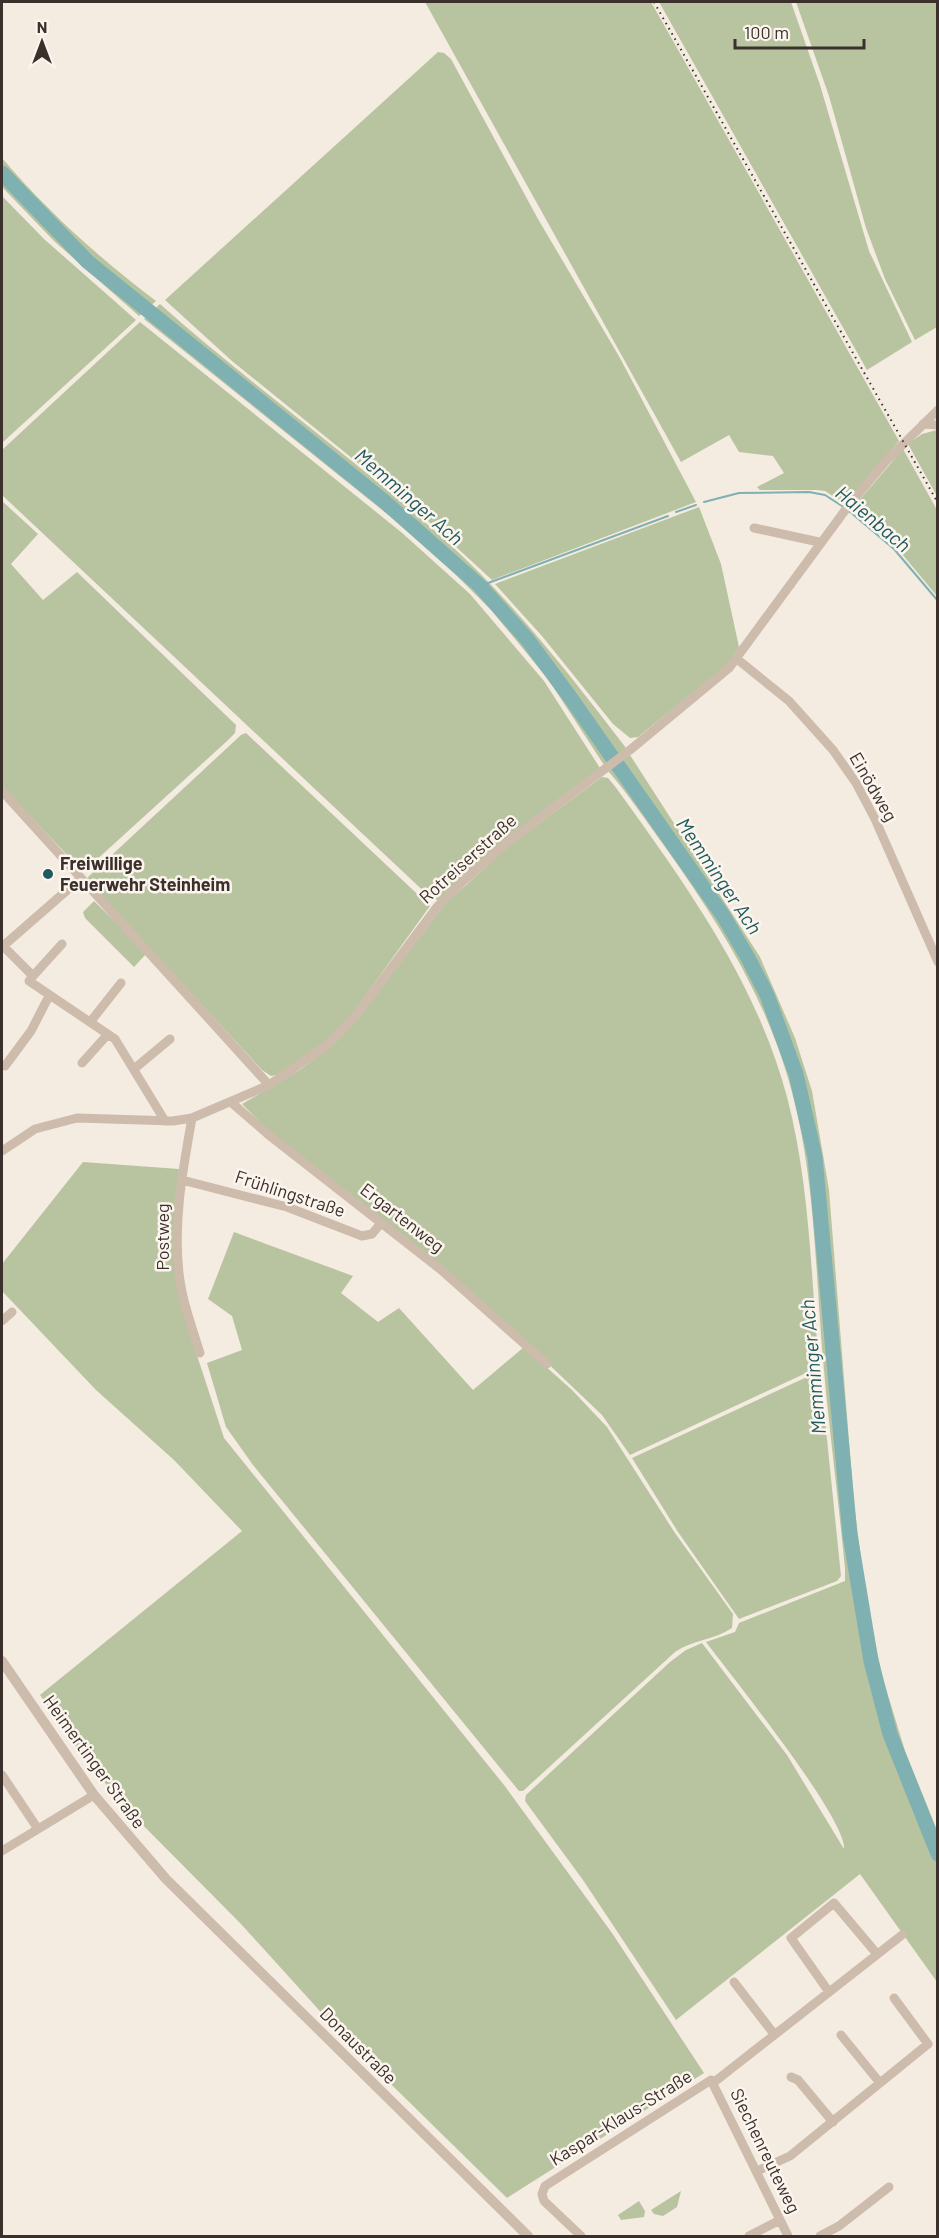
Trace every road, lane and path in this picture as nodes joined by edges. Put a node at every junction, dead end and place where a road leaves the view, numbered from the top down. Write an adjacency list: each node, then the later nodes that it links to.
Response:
1 (938, 410): 2 (street, Rotreiserstraße)
2 (923, 424): 3 (street); 5 (street, Rotreiserstraße)
3 (938, 425)
4 (754, 528): 5 (street)
5 (819, 542): 6 (street, Rotreiserstraße)
6 (737, 659): 11 (street, Einödweg); 21 (street, Rotreiserstraße)
7 (2, 791): 8 (street)
8 (81, 878): 10 (street); 21 (street)
9 (62, 944): 12 (street)
10 (2, 947): 12 (street)
11 (938, 962)
12 (33, 976): 14 (street)
13 (121, 983): 15 (street)
14 (49, 996): 15 (street); 19 (street)
15 (91, 1021): 16 (street)
16 (108, 1034): 18 (street); 20 (street)
17 (170, 1038): 20 (street)
18 (82, 1063)
19 (5, 1066)
20 (134, 1069): 24 (street)
21 (269, 1085): 22 (street, Rotreiserstraße)
22 (232, 1103): 23 (street, Rotreiserstraße); 27 (street, Ergartenweg)
23 (192, 1118): 24 (street, Rotreiserstraße); 26 (street, Postweg)
24 (165, 1121): 25 (street, Rotreiserstraße)
25 (2, 1151)
26 (182, 1180): 27 (street, Frühlingstraße); 30 (street, Postweg)
27 (381, 1223): 31 (street, Ergartenweg)
28 (12, 1312): 29 (street)
29 (2, 1321)
30 (200, 1353)
31 (547, 1364)
32 (2, 1661): 34 (street, Heimertinger Straße)
33 (2, 1775): 35 (street)
34 (94, 1795): 35 (street); 37 (street, Heimertinger Straße)
35 (38, 1829): 36 (street)
36 (2, 1851)
37 (166, 1879): 52 (street, Donaustraße)
38 (902, 1935): 39 (street)
39 (877, 1954): 41 (street); 41 (street)
40 (734, 1982): 43 (street)
41 (830, 1992): 43 (street)
42 (894, 1998): 47 (street)
43 (774, 2034): 46 (street)
44 (841, 2035): 47 (street)
45 (791, 2077): 48 (street)
46 (712, 2082): 49 (street, Siechenreuteweg); 53 (street, Kaspar-Klaus-Straße)
47 (880, 2083): 48 (street)
48 (833, 2122): 49 (street)
49 (757, 2171): 51 (street, Siechenreuteweg)
50 (889, 2187): 56 (street)
51 (780, 2220): 54 (street); 55 (street, Siechenreuteweg)
52 (528, 2236)
53 (581, 2236)
54 (749, 2236)
55 (788, 2236)
56 (820, 2236)

